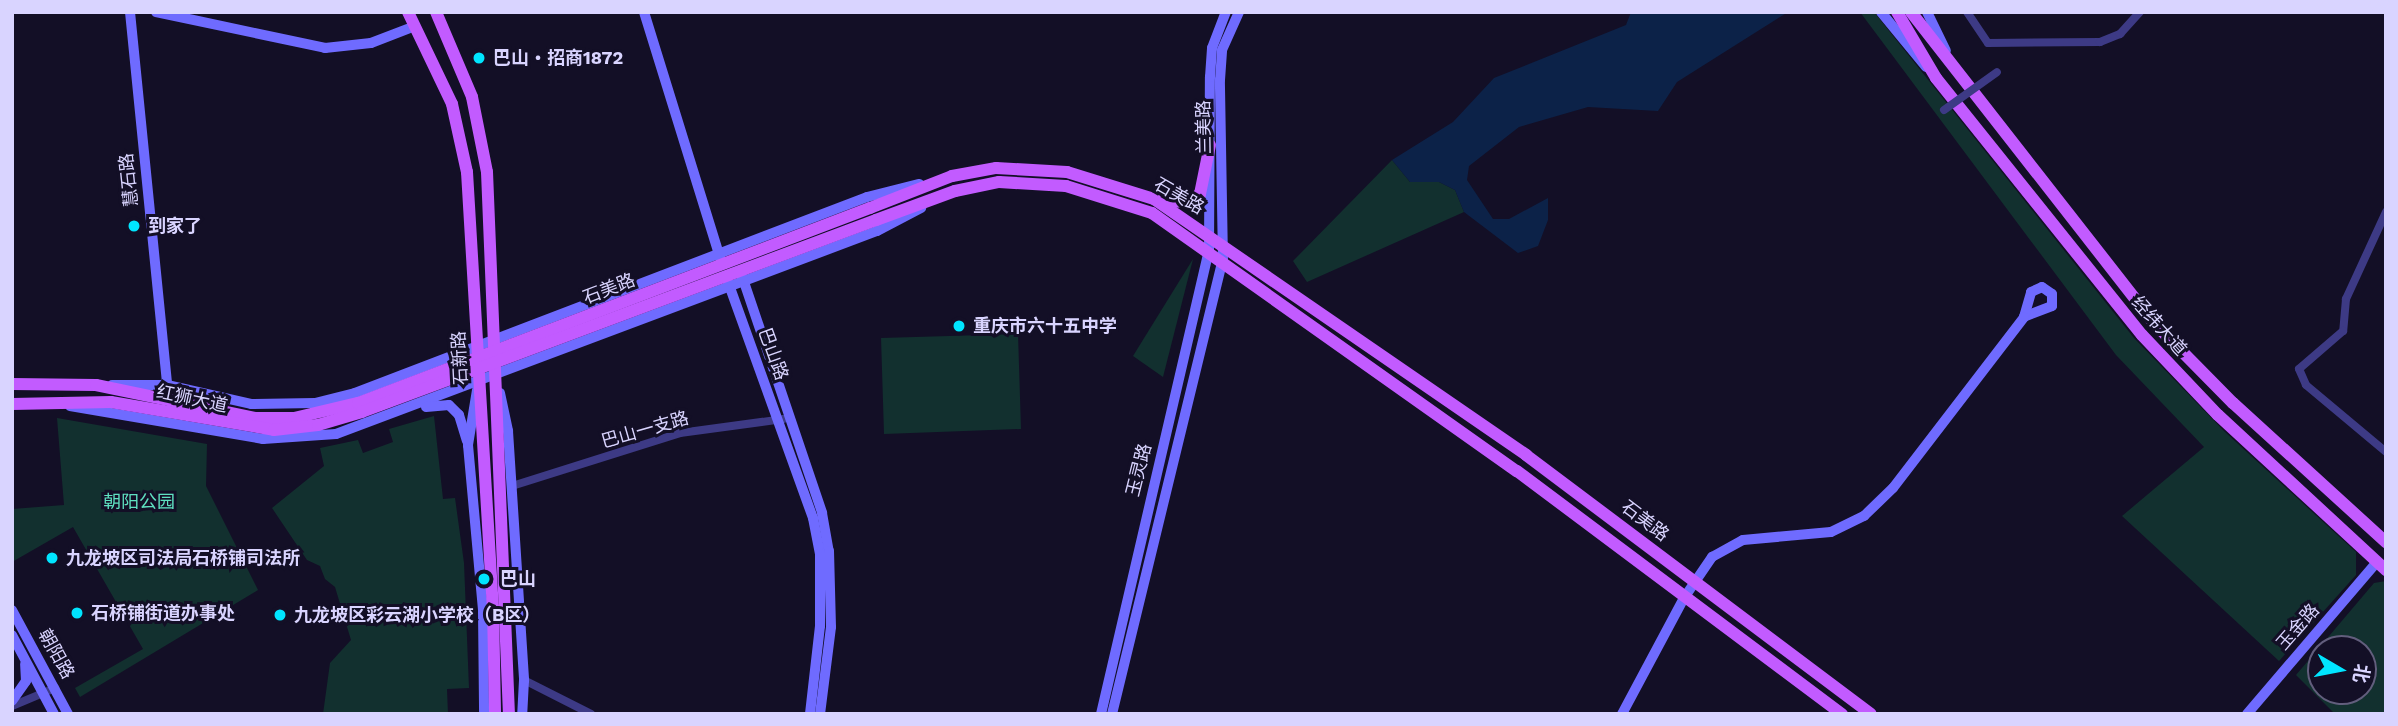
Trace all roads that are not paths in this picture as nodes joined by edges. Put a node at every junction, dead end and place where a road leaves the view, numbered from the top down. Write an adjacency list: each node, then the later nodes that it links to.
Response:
1 (130, 12): 42 (street, 慧石路)
2 (156, 12): 14 (street)
3 (408, 12): 14 (main road, 石新路)
4 (644, 12): 29 (street, 巴山路)
5 (1226, 12): 19 (street, 兰美路)
6 (1239, 12): 26 (street, 兰美路)
7 (1881, 12): 17 (street, 经纬大道)
8 (1897, 12): 17 (main road, 经纬大道)
9 (1911, 12): 15 (main road, 经纬大道)
10 (1927, 12): 15 (street, 经纬大道)
11 (1967, 12): 12 (street)
12 (2140, 12)
13 (438, 13): 34 (main road, 石新路)
14 (415, 26): 35 (main road, 石新路)
15 (1957, 72): 51 (main road, 经纬大道)
16 (1997, 72): 18 (street, bridge)
17 (1936, 78): 52 (main road, 经纬大道)
18 (1944, 110)
19 (1210, 145): 22 (main road); 25 (street, 兰美路)
20 (952, 176): 22 (main road, 石美路); 24 (main road, 石美路); 27 (street)
21 (955, 191): 24 (main road, 石美路); 28 (main road, 石美路); 31 (street)
22 (1154, 200): 25 (main road, 石美路)
23 (2386, 212): 49 (street)
24 (873, 214): 45 (main road, 石美路, bridge)
25 (1211, 235): 26 (main road, 石美路); 28 (street, 玉灵路)
26 (1224, 245): 30 (street, 玉灵路); 53 (main road, 石美路)
27 (732, 248): 29 (street); 31 (street, 巴山路)
28 (1209, 250): 30 (main road, 石美路); 60 (street, 玉灵路)
29 (719, 253): 32 (street, 巴山路); 34 (street)
30 (1223, 260): 54 (main road, 石美路); 60 (street, 玉灵路)
31 (743, 281): 32 (street); 47 (street, 巴山路)
32 (730, 286): 36 (street); 47 (street, 巴山路)
33 (2024, 317): 53 (street)
34 (495, 340): 35 (street); 36 (main road, 石新路)
35 (477, 346): 38 (main road, 石新路); 42 (street)
36 (495, 373): 38 (street); 50 (street); 66 (main road, 石新路)
37 (12, 377): 39 (main road)
38 (479, 380): 46 (street); 48 (street); 65 (main road, 石新路)
39 (71, 383): 40 (main road, 红狮大道); 41 (main road, 红狮大道)
40 (12, 384)
41 (96, 385): 42 (street); 45 (main road, 红狮大道)
42 (167, 385)
43 (39, 401): 44 (main road, 红狮大道); 45 (main road, 红狮大道); 46 (street)
44 (12, 404)
45 (360, 407)
46 (396, 414): 48 (street)
47 (784, 419): 50 (street, 巴山一支路); 69 (street, 巴山路); 70 (street, 巴山路)
48 (468, 445): 64 (street)
49 (2386, 452)
50 (512, 486): 58 (street)
51 (2386, 542)
52 (2381, 566): 76 (street, 玉金路)
53 (1694, 580): 54 (street); 75 (main road, 石美路)
54 (1684, 598): 73 (street); 74 (main road, 石美路)
55 (12, 610): 59 (street, 朝阳路)
56 (12, 635): 57 (street, 朝阳路)
57 (23, 654): 59 (street, 朝阳路); 61 (street)
58 (524, 680): 67 (street); 68 (street)
59 (49, 690): 61 (street); 62 (street, 朝阳路); 63 (street, 朝阳路)
60 (1108, 691): 71 (street, 玉灵路); 72 (street, 玉灵路)
61 (12, 703)
62 (54, 714)
63 (68, 714)
64 (484, 714)
65 (495, 714)
66 (509, 714)
67 (522, 714)
68 (591, 714)
69 (810, 714)
70 (820, 714)
71 (1101, 714)
72 (1112, 714)
73 (1622, 714)
74 (1842, 714)
75 (1871, 714)
76 (2247, 714)

